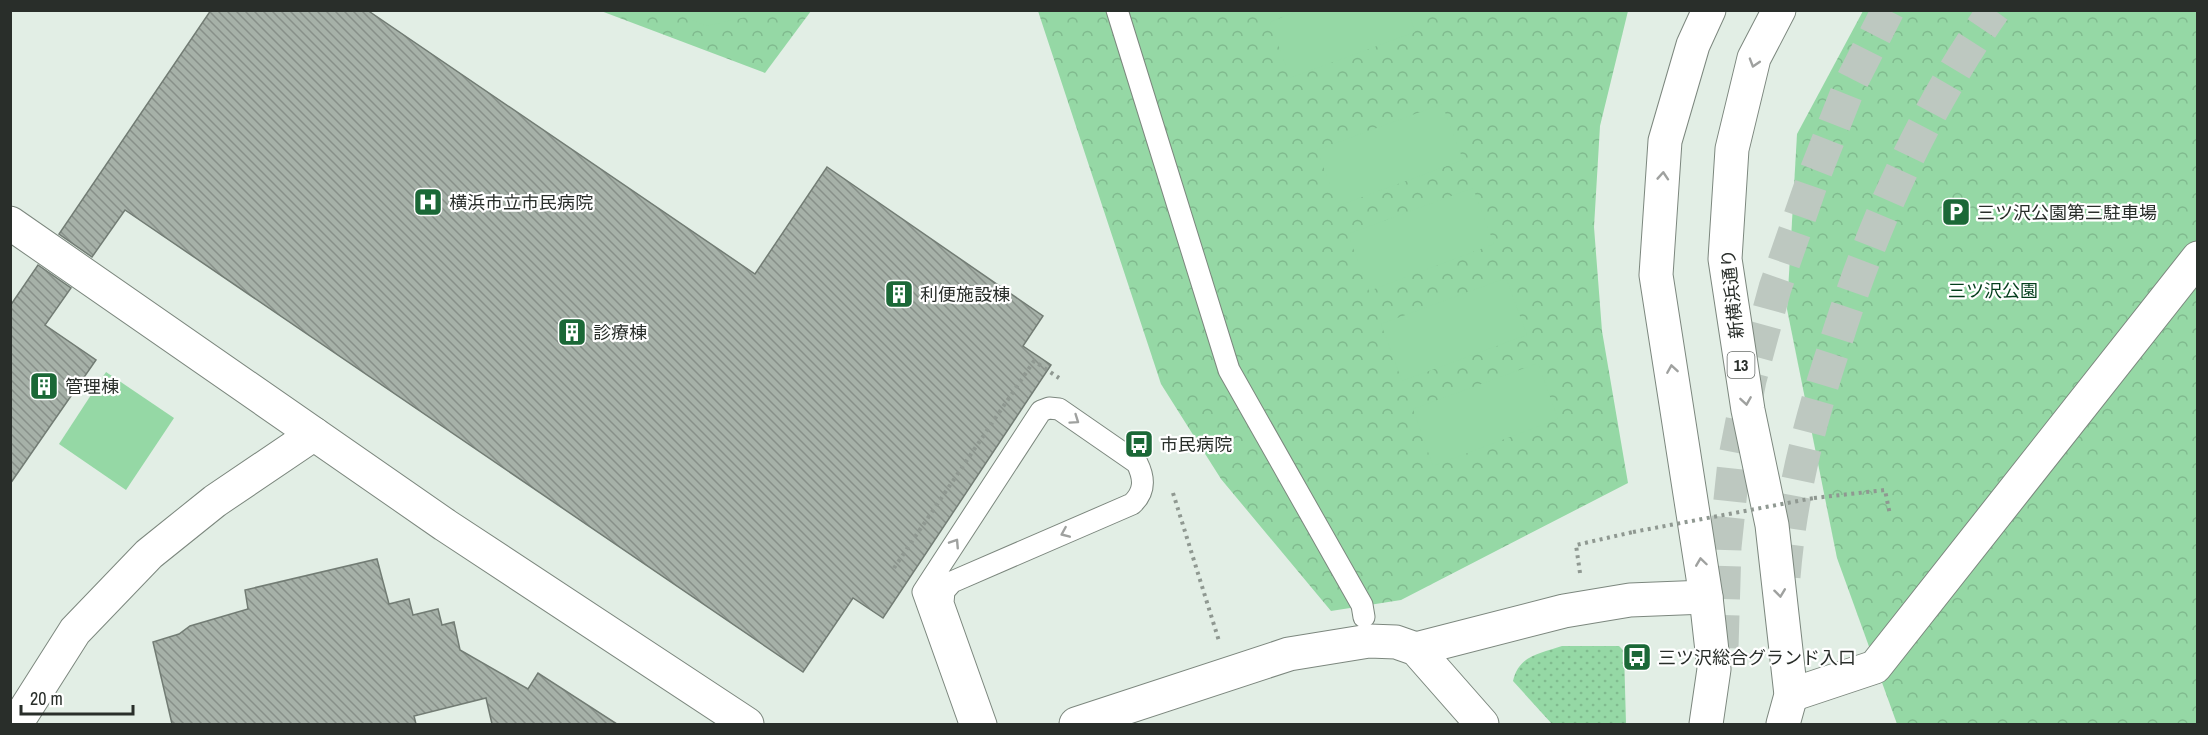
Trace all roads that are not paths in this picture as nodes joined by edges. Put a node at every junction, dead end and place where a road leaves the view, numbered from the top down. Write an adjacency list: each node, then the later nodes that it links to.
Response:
1 (1117, 10): 8 (lane)
2 (1709, 10): 7 (street, one-way to 2)
3 (1779, 10): 10 (street, 新横浜通り / 13, one-way to 10)
4 (10, 223): 6 (street)
5 (2198, 258): 10 (street)
6 (314, 434): 11 (street); 12 (street)
7 (1706, 597): 9 (street); 17 (street)
8 (1364, 617)
9 (1416, 649): 15 (street); 16 (street)
10 (1787, 710)
11 (16, 724)
12 (747, 724)
13 (970, 724): 14 (lane, one-way to 14)
14 (986, 724)
15 (1076, 724)
16 (1482, 724)
17 (1706, 724)

